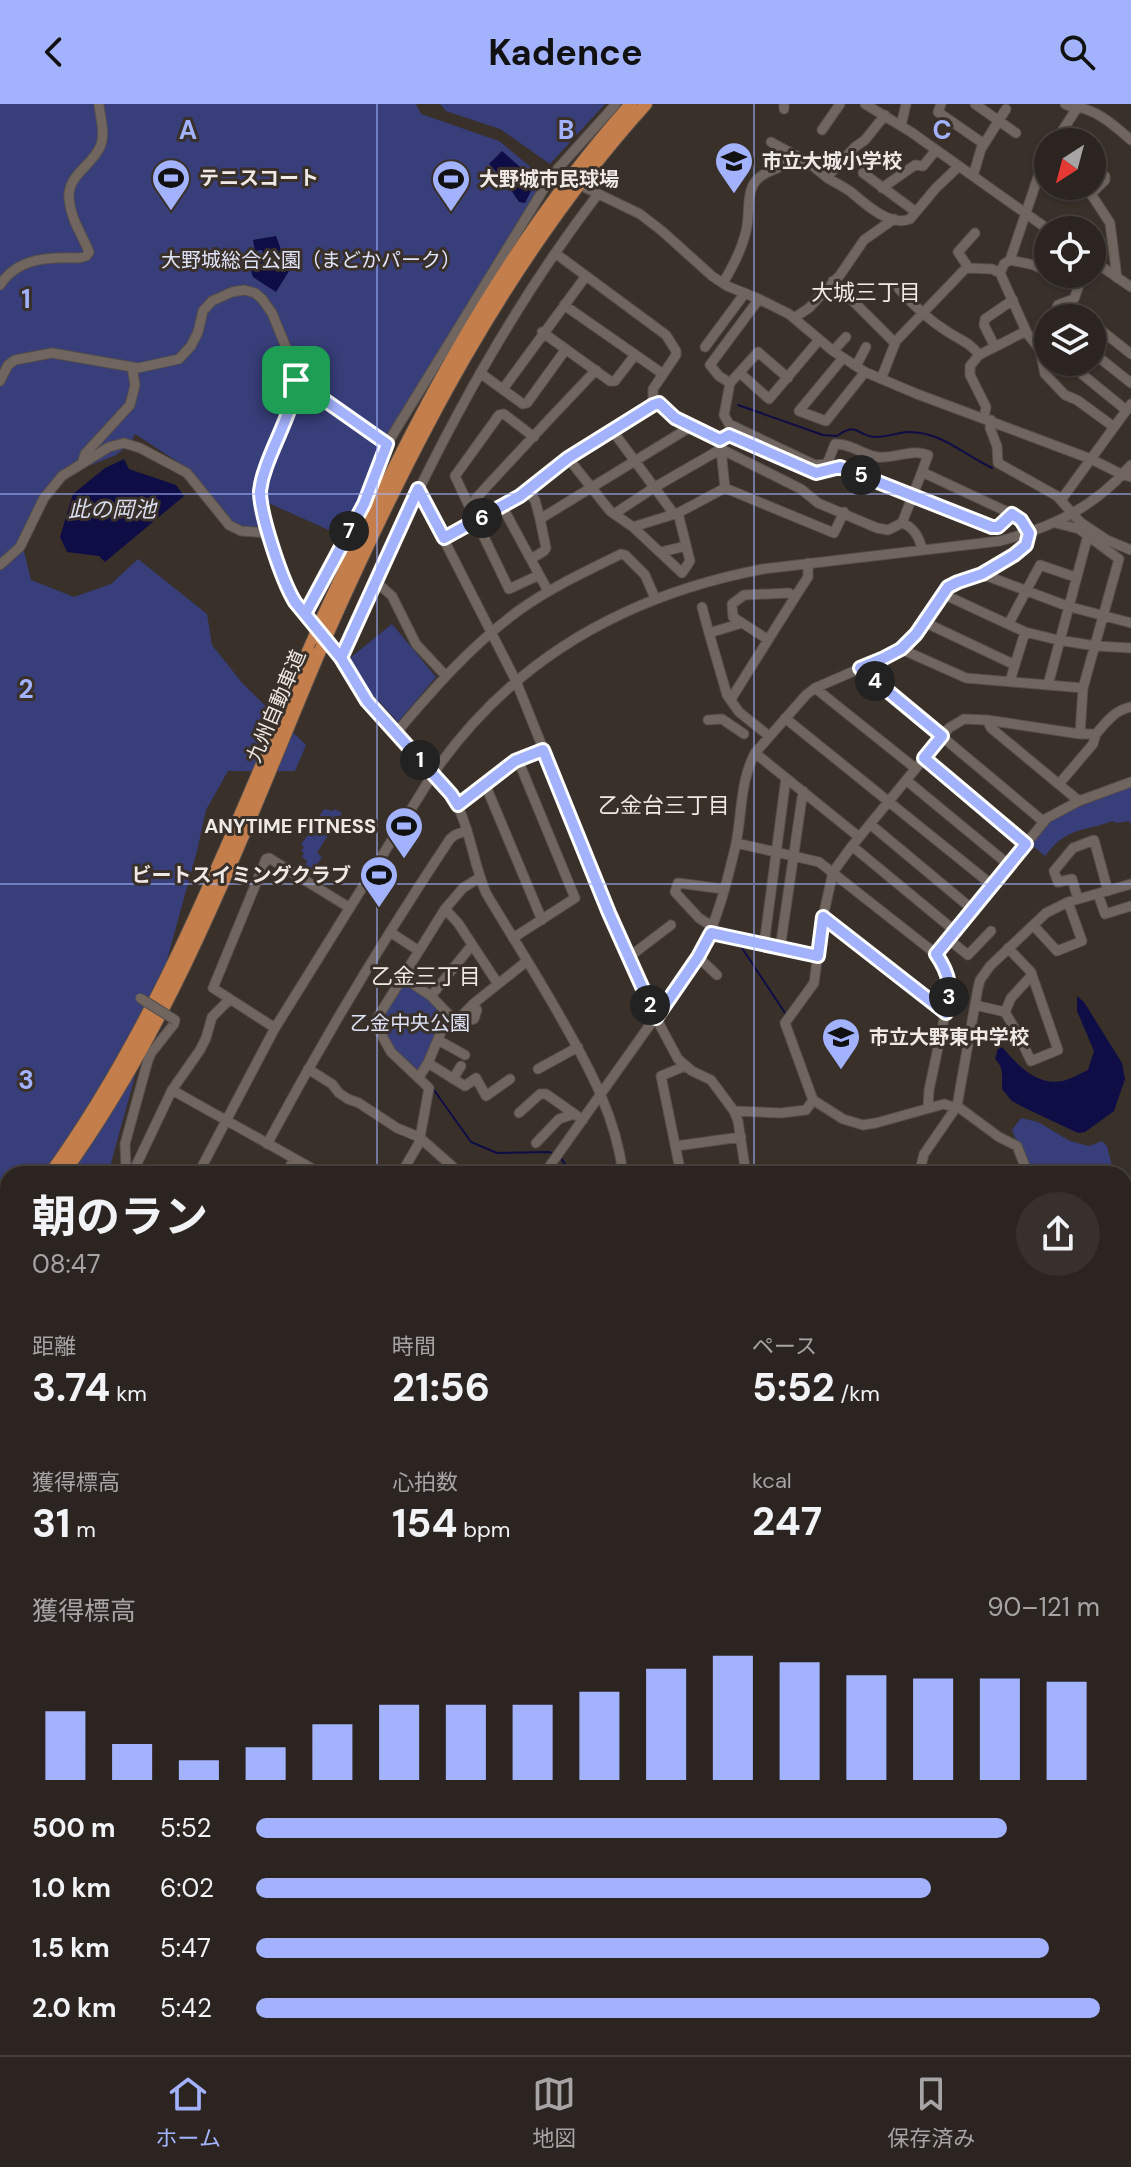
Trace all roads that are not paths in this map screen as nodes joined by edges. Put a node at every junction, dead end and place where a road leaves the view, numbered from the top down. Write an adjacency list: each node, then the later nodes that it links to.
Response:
1 (99, 104): 48 (street)
2 (616, 104): 100 (street)
3 (631, 104): 160 (highway, 九州自動車道)
4 (646, 104): 160 (highway, 九州自動車道)
5 (840, 104): 17 (street)
6 (865, 104): 13 (street)
7 (906, 104): 15 (street)
8 (941, 104): 21 (street)
9 (975, 104): 14 (street)
10 (1065, 104): 11 (street)
11 (1077, 108): 16 (street); 19 (street)
12 (1006, 109): 14 (street)
13 (885, 115): 15 (street); 27 (street)
14 (997, 121): 18 (street); 21 (street)
15 (901, 126): 22 (street)
16 (1064, 128)
17 (822, 130)
18 (1016, 133)
19 (1131, 140)
20 (771, 142): 23 (street)
21 (984, 144): 26 (street)
22 (936, 150): 24 (street); 29 (street)
23 (798, 157): 27 (street); 47 (street)
24 (959, 166): 26 (street); 33 (street)
25 (863, 173): 29 (street)
26 (973, 176): 34 (street)
27 (827, 177): 35 (street)
28 (586, 188): 31 (street)
29 (882, 188): 33 (street)
30 (1034, 188): 34 (street)
31 (598, 194): 38 (street); 47 (street)
32 (1095, 200): 45 (street)
33 (916, 212): 35 (street)
34 (1025, 214): 36 (street); 39 (street)
35 (894, 219): 46 (street)
36 (1034, 220)
37 (975, 233): 41 (street)
38 (555, 253): 44 (street); 81 (street)
39 (1010, 260): 40 (street); 43 (street)
40 (1034, 265)
41 (968, 267): 43 (street); 59 (street)
42 (1106, 270): 45 (street)
43 (1000, 273): 54 (street)
44 (586, 276): 58 (street); 83 (street)
45 (1117, 278): 49 (street)
46 (833, 281): 60 (street); 67 (street)
47 (723, 283): 52 (street)
48 (0, 285)
49 (1131, 287)
50 (1078, 288): 55 (street)
51 (899, 289): 59 (street)
52 (745, 293): 53 (street); 68 (street)
53 (759, 299): 60 (street); 90 (street)
54 (1013, 300): 61 (street); 70 (street)
55 (1067, 302): 56 (street); 57 (street)
56 (1061, 304)
57 (1069, 304)
58 (564, 305): 62 (street); 74 (street)
59 (923, 313): 67 (street); 75 (street)
60 (794, 318): 66 (street)
61 (1026, 331): 64 (street); 70 (street)
62 (542, 332): 71 (street); 92 (street)
63 (1106, 334): 73 (street)
64 (1034, 336)
65 (846, 337): 72 (street)
66 (819, 340): 72 (street); 86 (street)
67 (895, 343): 87 (street)
68 (705, 347)
69 (866, 347): 79 (street)
70 (995, 347): 75 (street)
71 (566, 349): 80 (street); 92 (street)
72 (833, 351): 76 (street)
73 (1131, 354)
74 (635, 355): 80 (street); 83 (street)
75 (979, 355): 95 (street)
76 (843, 358): 79 (street); 79 (street)
77 (1106, 363): 91 (street)
78 (132, 367): 88 (street); 89 (street); 105 (street)
79 (861, 369): 87 (street)
80 (596, 370): 99 (street)
81 (480, 373): 92 (street); 114 (street)
82 (740, 373): 86 (street); 86 (street); 90 (street)
83 (663, 374): 93 (street)
84 (1047, 376): 97 (street)
85 (1086, 376): 94 (street)
86 (788, 378)
87 (881, 379): 95 (street)
88 (296, 380): 100 (street); 130 (street)
89 (0, 381)
90 (730, 383): 106 (street)
91 (1131, 383)
92 (503, 389)
93 (653, 405): 96 (street); 98 (street)
94 (1129, 407): 97 (street)
95 (987, 419): 103 (street); 117 (street)
96 (692, 426): 101 (street); 104 (street)
97 (1114, 427): 103 (street)
98 (612, 430): 102 (street); 104 (street)
99 (534, 437): 118 (street); 118 (street)
100 (387, 444): 152 (street)
101 (721, 444): 108 (street); 111 (street); 113 (street); 120 (street)
102 (568, 458): 112 (street); 115 (street)
103 (1091, 459): 110 (street); 117 (street)
104 (635, 461): 111 (street); 112 (street)
105 (82, 464): 130 (street); 140 (street)
106 (827, 464): 108 (street); 109 (street)
107 (1131, 465): 110 (street)
108 (840, 467): 116 (street)
109 (922, 472): 116 (street); 123 (street)
110 (1127, 476): 124 (street)
111 (655, 487): 121 (street); 122 (street)
112 (592, 488): 121 (street); 125 (street)
113 (725, 488): 120 (street); 122 (street)
114 (418, 489): 133 (street); 144 (street)
115 (527, 491): 119 (street); 125 (street)
116 (913, 495): 123 (street); 127 (street)
117 (1061, 500): 124 (street)
118 (469, 506): 126 (street)
119 (502, 506): 126 (street); 138 (street)
120 (844, 512): 127 (street)
121 (614, 514): 129 (street)
122 (676, 514): 129 (street); 134 (street)
123 (1012, 514): 131 (street)
124 (1073, 515): 128 (street); 136 (street)
125 (540, 519): 138 (street)
126 (477, 522): 133 (street); 142 (street)
127 (902, 523): 135 (street)
128 (1056, 523): 131 (street); 132 (street)
129 (633, 527): 137 (street)
130 (269, 533): 152 (street)
131 (1029, 533): 135 (street); 141 (street)
132 (1088, 535): 143 (street); 153 (street)
133 (444, 538): 158 (street)
134 (686, 546): 137 (street); 137 (street)
135 (922, 550): 139 (street)
136 (1131, 550)
137 (661, 552)
138 (531, 559): 142 (street)
139 (808, 563): 148 (street); 149 (street)
140 (0, 565)
141 (982, 574): 146 (street); 147 (street)
142 (539, 575): 145 (street)
143 (1075, 577): 146 (street); 150 (street)
144 (375, 581): 167 (street); 170 (street)
145 (548, 591): 149 (street); 158 (street)
146 (1026, 591): 150 (street); 156 (street)
147 (943, 594): 154 (street); 156 (street)
148 (795, 597): 155 (street); 162 (street)
149 (655, 598): 171 (street)
150 (1067, 606): 153 (street); 163 (street)
151 (702, 607): 161 (street)
152 (305, 614): 167 (street)
153 (1104, 616): 157 (street); 164 (street)
154 (924, 622): 166 (street); 168 (street)
155 (742, 623): 161 (street); 162 (street)
156 (1009, 623): 159 (street)
157 (1131, 623)
158 (492, 632): 170 (street); 171 (street)
159 (1025, 632): 163 (street); 168 (street)
160 (320, 633): 283 (highway, 九州自動車道); 284 (highway, 九州自動車道, bridge)
161 (709, 633): 176 (street)
162 (767, 639): 176 (street)
163 (1058, 640): 164 (street); 173 (street)
164 (1096, 646): 165 (street); 175 (street)
165 (1131, 648)
166 (901, 649): 169 (street); 172 (street)
167 (341, 658): 182 (street)
168 (1015, 665): 172 (street)
169 (860, 668): 174 (street); 187 (street)
170 (445, 675): 182 (street)
171 (516, 681): 188 (street); 193 (street)
172 (1010, 681): 173 (street)
173 (1048, 685): 175 (street)
174 (815, 688): 178 (street); 192 (street)
175 (1083, 688): 184 (street)
176 (734, 704): 181 (street); 186 (street)
177 (1130, 710): 185 (street)
178 (785, 718): 186 (street); 200 (street)
179 (708, 720): 181 (street)
180 (987, 720): 184 (street); 187 (street); 198 (street)
181 (725, 721): 183 (street)
182 (396, 733): 193 (street)
183 (744, 734)
184 (1080, 734): 185 (street)
185 (1096, 734): 198 (street)
186 (769, 736): 189 (street)
187 (942, 736): 190 (street); 203 (street)
188 (543, 750): 191 (street); 241 (street)
189 (755, 753): 194 (street); 207 (street)
190 (924, 758): 192 (street); 208 (street)
191 (518, 760): 197 (street); 225 (street)
192 (915, 768): 195 (street)
193 (433, 774): 202 (street); 221 (street)
194 (786, 778): 199 (street); 210 (street)
195 (906, 780): 200 (street); 212 (street)
196 (1131, 782): 201 (street)
197 (485, 784): 202 (street); 225 (street)
198 (1059, 784): 201 (street)
199 (803, 791): 206 (street); 211 (street)
200 (888, 801): 204 (street); 216 (street)
201 (1079, 801): 203 (street)
202 (458, 805): 205 (street)
203 (1044, 822): 208 (street)
204 (870, 824): 206 (street); 223 (street)
205 (467, 830): 214 (street); 231 (street)
206 (859, 837): 209 (street)
207 (736, 843): 210 (street); 217 (street)
208 (1026, 844): 212 (street)
209 (852, 846): 213 (street); 229 (street)
210 (777, 852): 211 (street); 235 (street)
211 (792, 855): 213 (street); 237 (street)
212 (1009, 865): 216 (street)
213 (833, 872): 224 (street); 239 (street)
214 (479, 878): 222 (street); 232 (street)
215 (1131, 884): 218 (street)
216 (992, 885): 223 (street)
217 (723, 889): 228 (street); 228 (street)
218 (1103, 892): 219 (street); 219 (street); 220 (street)
219 (1073, 901): 227 (street); 227 (street)
220 (1131, 906)
221 (350, 908): 250 (street); 256 (street)
222 (445, 909): 234 (street); 238 (street)
223 (972, 909): 229 (street)
224 (823, 917): 240 (street); 253 (street)
225 (542, 920): 232 (street)
226 (671, 925): 241 (street)
227 (1033, 925): 236 (street)
228 (712, 930): 235 (street); 242 (street)
229 (955, 931): 233 (street)
230 (991, 931): 233 (street)
231 (390, 932): 238 (street); 263 (street)
232 (513, 938): 243 (street)
233 (948, 939): 239 (street)
234 (472, 945): 247 (street); 248 (street)
235 (764, 945): 237 (street)
236 (1008, 948): 245 (street); 251 (street)
237 (780, 949): 240 (street)
238 (419, 951): 246 (street)
239 (936, 954): 253 (street)
240 (818, 956): 270 (street)
241 (629, 957): 254 (street)
242 (698, 957): 244 (street); 254 (street)
243 (527, 961): 247 (street); 258 (street)
244 (717, 975)
245 (1032, 975): 252 (street); 252 (street)
246 (403, 977): 248 (street); 265 (street)
247 (498, 984): 255 (street)
248 (431, 996): 255 (street)
249 (140, 998): 285 (street, bridge)
250 (229, 1000): 256 (street); 268 (street)
251 (975, 1005): 252 (street); 271 (street)
252 (1005, 1012)
253 (946, 1013): 272 (street)
254 (656, 1018): 262 (street); 269 (street)
255 (458, 1019): 257 (street)
256 (275, 1028): 276 (street)
257 (438, 1040): 259 (street); 260 (street)
258 (578, 1047): 264 (street); 269 (street)
259 (465, 1055)
260 (428, 1063): 265 (street); 266 (street)
261 (461, 1066): 266 (street)
262 (685, 1066): 273 (street); 281 (street)
263 (308, 1069): 277 (street); 280 (street)
264 (538, 1069)
265 (419, 1077): 277 (street)
266 (453, 1079): 267 (street)
267 (510, 1079)
268 (172, 1090): 276 (street); 286 (street)
269 (602, 1095): 275 (street); 293 (street)
270 (813, 1100): 272 (street); 273 (street)
271 (957, 1107): 272 (street); 296 (street); 297 (street)
272 (928, 1108)
273 (734, 1111): 278 (street)
274 (519, 1113): 275 (street)
275 (579, 1117): 279 (street); 292 (street)
276 (225, 1121): 280 (street); 287 (street)
277 (419, 1137): 290 (street); 291 (street)
278 (741, 1137): 281 (street); 295 (street)
279 (536, 1143)
280 (267, 1144): 282 (street)
281 (676, 1146): 294 (street)
282 (294, 1159): 288 (street); 289 (street)
283 (55, 1166)
284 (68, 1166)
285 (126, 1166)
286 (136, 1166)
287 (202, 1166)
288 (290, 1166)
289 (307, 1166)
290 (406, 1166)
291 (452, 1166)
292 (550, 1166)
293 (621, 1166)
294 (680, 1166)
295 (745, 1166)
296 (921, 1166)
297 (1025, 1166)

